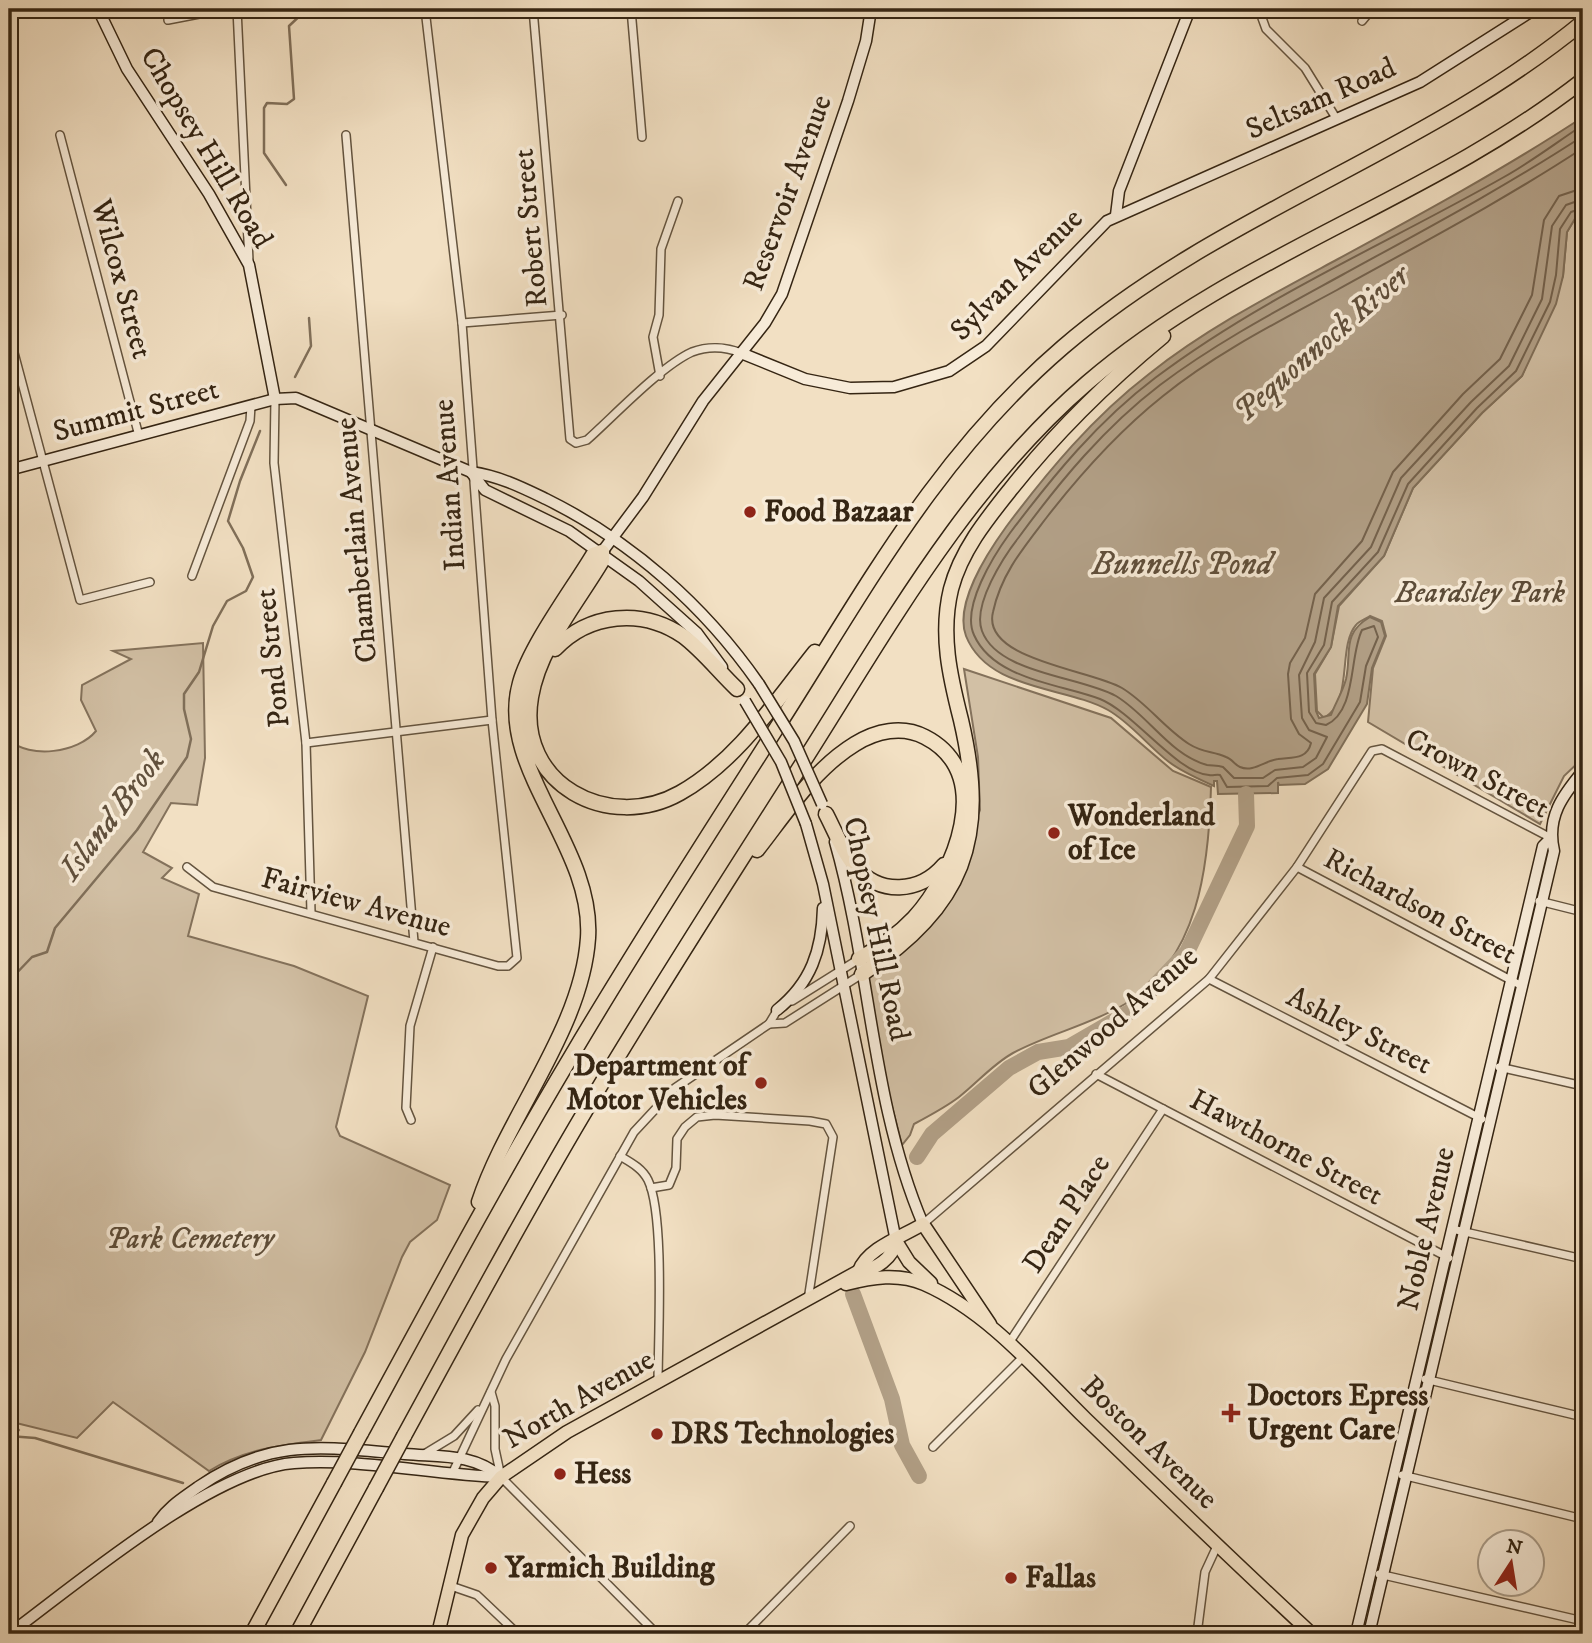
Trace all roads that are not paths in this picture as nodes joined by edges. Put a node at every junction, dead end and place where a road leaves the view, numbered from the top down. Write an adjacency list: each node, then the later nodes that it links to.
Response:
1 (98, 9): 22 (main road, Chopsey Hill Road)
2 (225, 9): 12 (street)
3 (237, 9): 22 (street)
4 (425, 9): 25 (street, Indian Avenue)
5 (533, 9): 24 (street, Robert Street)
6 (631, 9): 19 (street)
7 (871, 9): 27 (main road, Reservoir Avenue)
8 (1190, 9): 21 (main road, Sylvan Avenue)
9 (1264, 9): 16 (street)
10 (1372, 9): 13 (street)
11 (1535, 9): 16 (main road, Seltsam Road)
12 (168, 20)
13 (1362, 21)
14 (1583, 22): 40 (highway)
15 (1583, 80): 23 (highway)
16 (1336, 118): 21 (main road, Seltsam Road)
17 (60, 135): 32 (street, Wilcox Street)
18 (346, 135): 31 (street, Chamberlain Avenue)
19 (642, 137)
20 (678, 201): 28 (street)
21 (1116, 215): 27 (main road, Sylvan Avenue)
22 (249, 265): 29 (main road, Chopsey Hill Road)
23 (1217, 291): 57 (highway); 61 (highway)
24 (562, 315): 25 (street); 28 (street, Robert Street)
25 (462, 323): 35 (street, Indian Avenue)
26 (9, 334): 33 (street)
27 (741, 354): 28 (street); 36 (main road, Reservoir Avenue)
28 (660, 376)
29 (275, 400): 30 (main road, Summit Street); 31 (main road, Chopsey Hill Road); 45 (street, Pond Street)
30 (251, 406): 32 (main road, Summit Street); 38 (street)
31 (371, 428): 35 (main road, Chopsey Hill Road); 44 (street, Chamberlain Avenue)
32 (139, 436): 33 (main road, Summit Street)
33 (43, 461): 34 (main road, Summit Street); 39 (street)
34 (9, 470)
35 (471, 472): 36 (main road, Chopsey Hill Road); 37 (main road, Chopsey Hill Road); 43 (street, Indian Avenue)
36 (614, 538): 37 (main road, Reservoir Avenue); 48 (main road, Chopsey Hill Road, bridge)
37 (602, 552): 41 (highway); 42 (main road, Chopsey Hill Road); 79 (highway)
38 (192, 576)
39 (150, 582)
40 (852, 605): 41 (highway); 79 (highway)
41 (534, 683): 42 (highway)
42 (741, 695): 53 (main road, Chopsey Hill Road, bridge)
43 (492, 719): 44 (street); 60 (street, Indian Avenue)
44 (395, 731): 45 (street); 58 (street, Chamberlain Avenue)
45 (306, 743): 55 (street, Pond Street)
46 (1382, 749): 49 (street, Crown Street); 52 (street, Glenwood Avenue)
47 (1583, 771): 49 (main road, Noble Avenue)
48 (824, 809): 50 (highway); 61 (main road, Chopsey Hill Road)
49 (1551, 838): 54 (main road, Noble Avenue)
50 (958, 839): 57 (highway); 61 (highway)
51 (187, 867): 55 (street, Fairview Avenue)
52 (1297, 867): 63 (street, Glenwood Avenue); 64 (street, Richardson Street)
53 (823, 884): 62 (main road, Chopsey Hill Road); 66 (main road)
54 (1537, 901): 56 (street); 64 (main road, Noble Avenue)
55 (311, 912): 58 (street, Fairview Avenue)
56 (1583, 912)
57 (703, 920): 108 (highway, bridge)
58 (414, 942): 59 (street, Fairview Avenue)
59 (433, 947): 60 (street, Fairview Avenue); 73 (street)
60 (517, 958)
61 (860, 967): 62 (street); 65 (street); 77 (main road, Chopsey Hill Road)
62 (840, 970): 65 (main road, Chopsey Hill Road); 66 (street)
63 (1209, 979): 69 (street, Glenwood Avenue); 72 (street, Ashley Street)
64 (1517, 984): 68 (main road, Noble Avenue)
65 (843, 987): 67 (street); 80 (main road, Chopsey Hill Road)
66 (777, 1010): 67 (street)
67 (769, 1024): 75 (street)
68 (1497, 1066): 70 (street); 72 (main road, Noble Avenue); 74 (main road, Noble Avenue)
69 (1096, 1074): 71 (street, Hawthorne Street); 77 (street, Glenwood Avenue)
70 (1583, 1086)
71 (1163, 1110): 81 (street, Hawthorne Street); 87 (street, Dean Place)
72 (1478, 1118): 74 (street, Ashley Street); 78 (main road, Noble Avenue)
73 (411, 1121)
74 (1490, 1122): 78 (main road, Noble Avenue)
75 (620, 1156): 76 (street); 91 (street)
76 (651, 1188): 85 (street); 90 (street)
77 (923, 1224): 80 (main road, Glenwood Avenue); 86 (main road, Chopsey Hill Road)
78 (1457, 1230): 81 (main road, Noble Avenue); 82 (street)
79 (470, 1233): 107 (highway, bridge)
80 (896, 1241): 83 (main road, Glenwood Avenue); 84 (main road, Chopsey Hill Road)
81 (1451, 1259): 89 (main road, Noble Avenue)
82 (1583, 1259)
83 (836, 1286): 84 (main road); 85 (main road, North Avenue)
84 (944, 1295): 86 (main road, Boston Avenue)
85 (808, 1301): 90 (main road, North Avenue)
86 (994, 1330): 87 (main road, Boston Avenue)
87 (1009, 1344): 88 (main road, Boston Avenue)
88 (1023, 1357): 93 (street); 102 (main road, Boston Avenue)
89 (1423, 1379): 92 (street); 97 (main road, Noble Avenue)
90 (658, 1384): 98 (main road, North Avenue)
91 (491, 1392): 94 (street); 95 (street); 98 (street)
92 (1583, 1417)
93 (933, 1447)
94 (422, 1455): 95 (main road); 101 (main road)
95 (458, 1457): 96 (street); 98 (main road)
96 (452, 1474): 98 (main road); 101 (main road)
97 (1400, 1475): 99 (street); 103 (main road, Noble Avenue)
98 (501, 1477): 104 (main road, North Avenue); 111 (street)
99 (1583, 1519)
100 (850, 1526): 112 (street)
101 (155, 1527): 106 (main road)
102 (1217, 1546): 113 (street); 114 (main road, Boston Avenue)
103 (1378, 1573): 105 (street); 115 (main road, Noble Avenue); 116 (main road, Noble Avenue)
104 (448, 1586): 109 (main road, North Avenue); 110 (street)
105 (1583, 1621)
106 (9, 1634)
107 (252, 1634)
108 (297, 1634)
109 (438, 1634)
110 (517, 1634)
111 (657, 1634)
112 (744, 1634)
113 (1197, 1634)
114 (1312, 1634)
115 (1356, 1634)
116 (1369, 1634)

